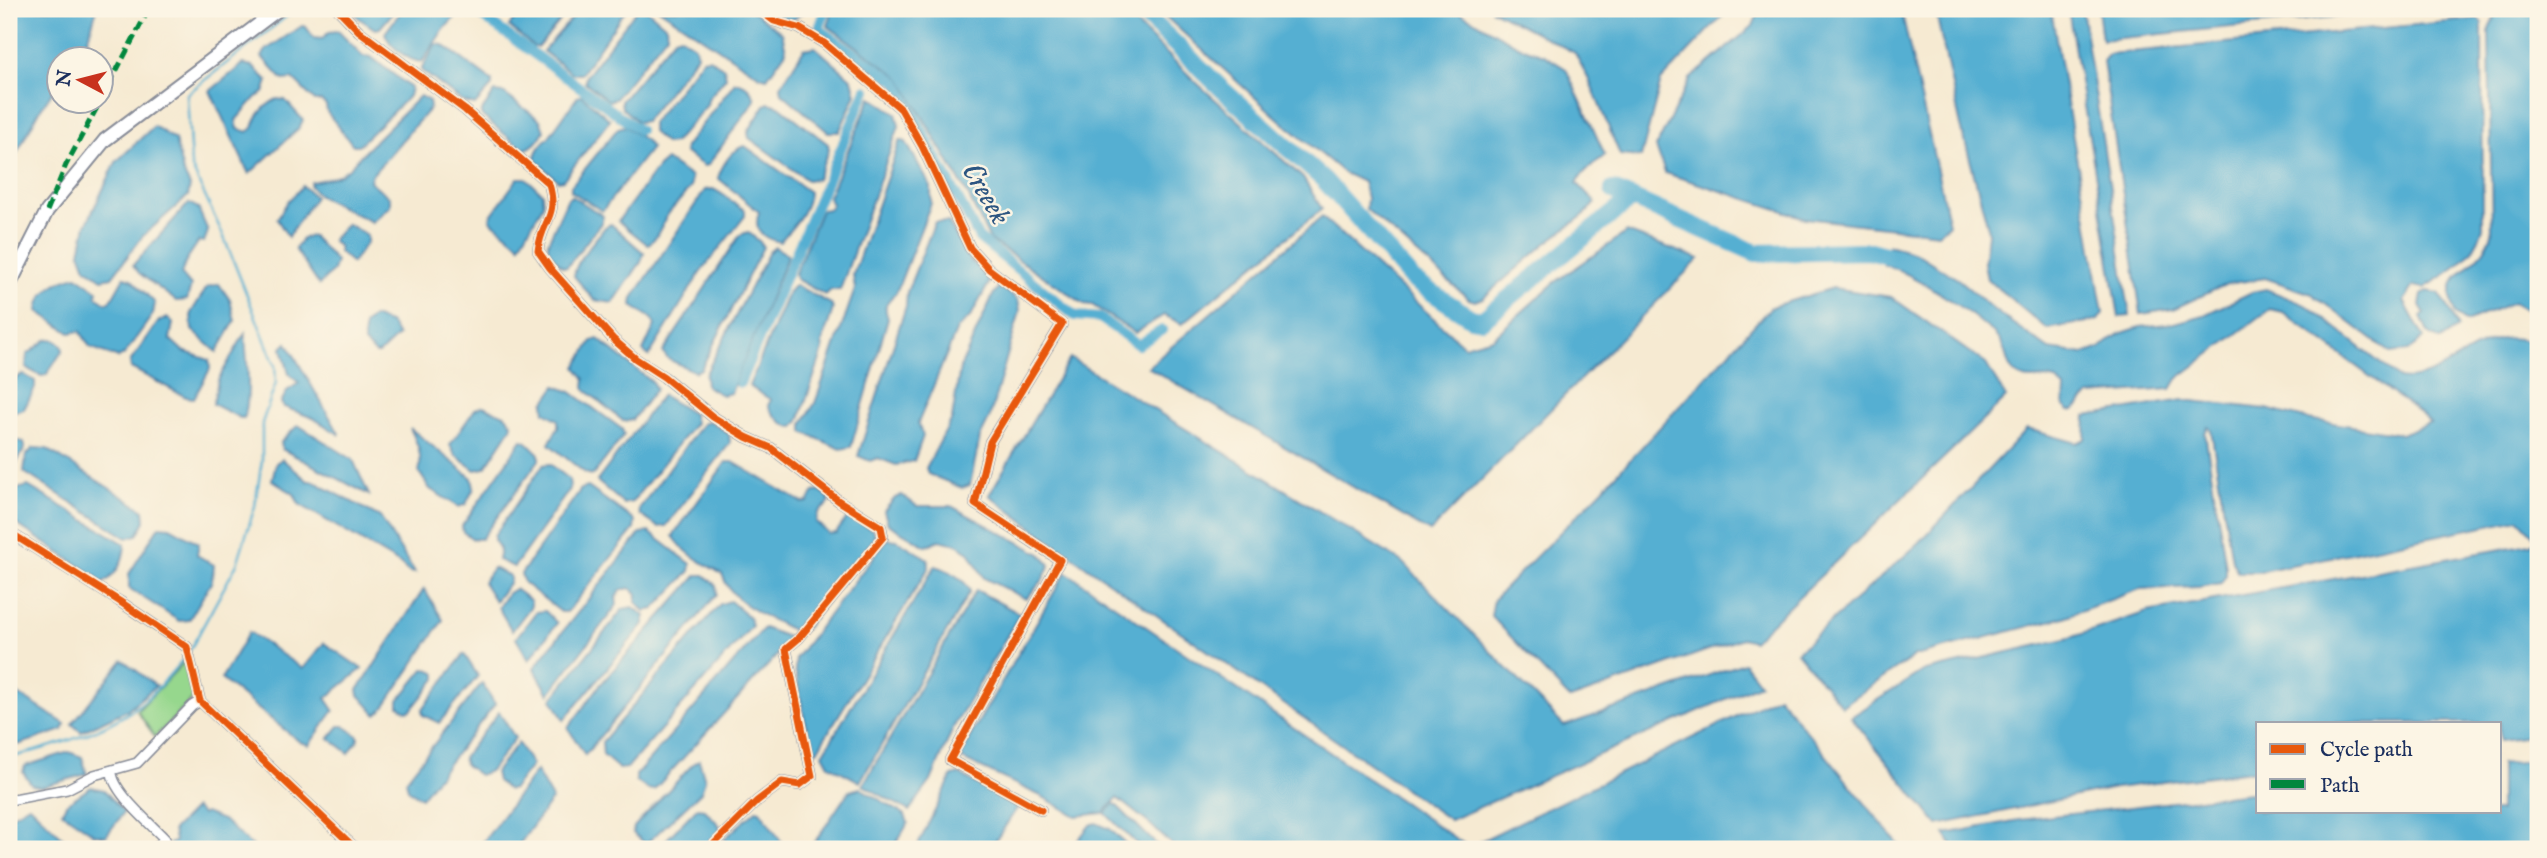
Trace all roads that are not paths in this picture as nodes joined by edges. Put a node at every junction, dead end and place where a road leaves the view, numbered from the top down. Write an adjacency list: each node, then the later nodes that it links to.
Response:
1 (279, 9): 4 (street)
2 (338, 9): 12 (street)
3 (758, 9): 9 (street)
4 (9, 286)
5 (9, 532): 6 (street)
6 (200, 701): 7 (street); 11 (street)
7 (112, 770): 8 (street); 10 (street)
8 (9, 800)
9 (1041, 810)
10 (155, 849)
11 (356, 849)
12 (709, 849)

